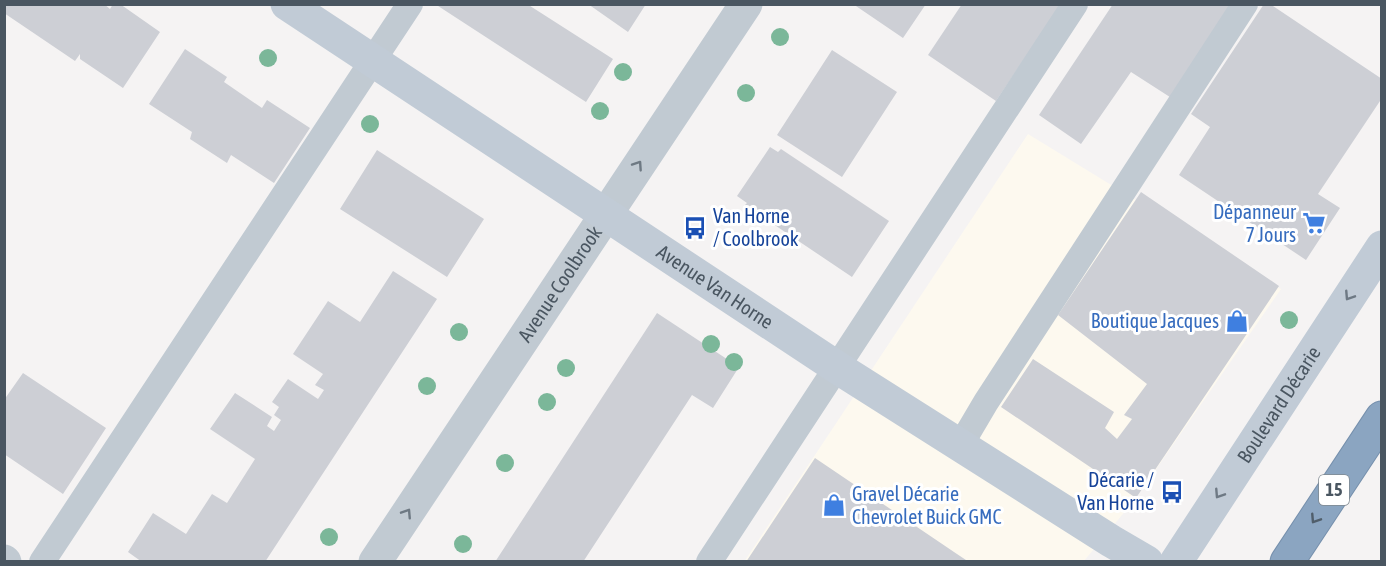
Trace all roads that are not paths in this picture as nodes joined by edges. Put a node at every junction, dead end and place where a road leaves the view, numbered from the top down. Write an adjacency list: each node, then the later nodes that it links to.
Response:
1 (288, 4): 6 (main road, Avenue Van Horne)
2 (410, 4): 6 (lane)
3 (746, 4): 7 (street, Avenue Coolbrook, one-way to 3)
4 (1075, 4): 9 (lane)
5 (1245, 4): 11 (lane)
6 (372, 60): 7 (main road, Avenue Van Horne); 12 (lane)
7 (605, 213): 9 (main road, Avenue Van Horne); 13 (street, Avenue Coolbrook, one-way to 7)
8 (1382, 247): 16 (main road, Boulevard Décarie, one-way to 16)
9 (838, 369): 11 (main road, Avenue Van Horne); 14 (lane)
10 (1382, 418): 17 (highway, 15, one-way to 17)
11 (960, 446): 15 (main road, Avenue Van Horne)
12 (42, 561)
13 (375, 561)
14 (709, 561)
15 (1147, 561)
16 (1176, 561)
17 (1287, 561)

